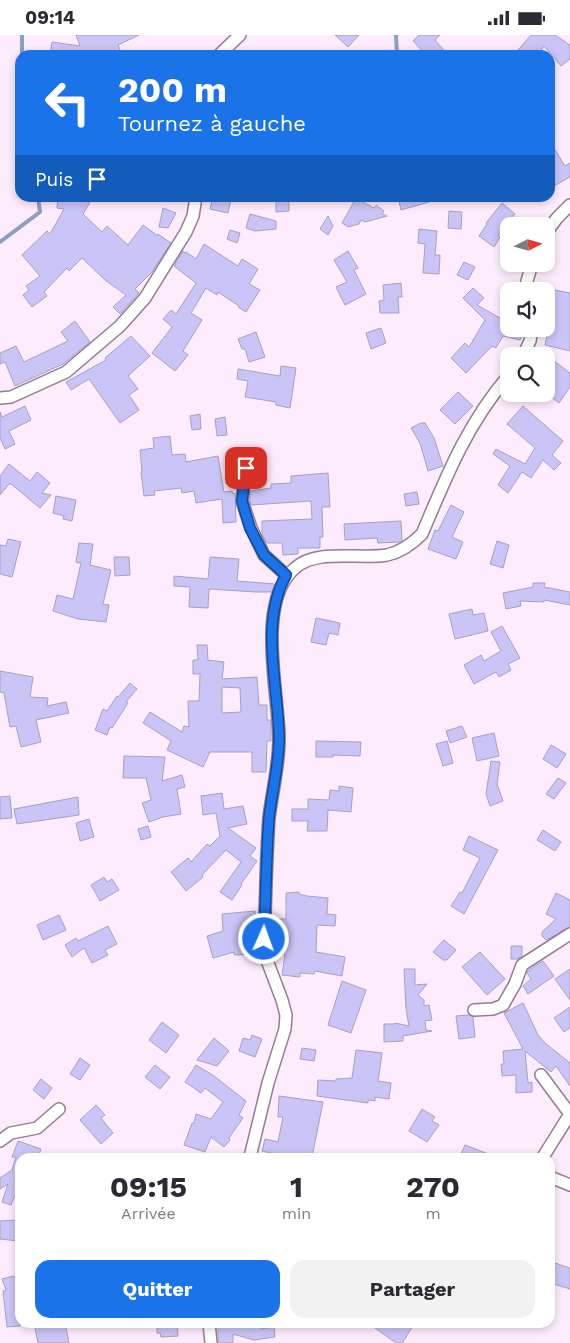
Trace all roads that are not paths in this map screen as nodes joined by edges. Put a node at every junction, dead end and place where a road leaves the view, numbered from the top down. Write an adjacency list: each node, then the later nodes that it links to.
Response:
1 (240, 35): 2 (street)
2 (224, 50)
3 (195, 202): 7 (street)
4 (570, 205): 5 (street)
5 (555, 221)
6 (500, 386): 9 (street)
7 (0, 398)
8 (246, 468): 9 (street)
9 (286, 575): 15 (street)
10 (570, 934): 11 (street)
11 (474, 1010)
12 (541, 1075): 16 (street)
13 (59, 1109): 14 (street)
14 (0, 1141)
15 (251, 1153)
16 (546, 1153)
17 (555, 1179): 18 (street)
18 (570, 1185)
19 (210, 1328): 20 (street)
20 (211, 1343)

